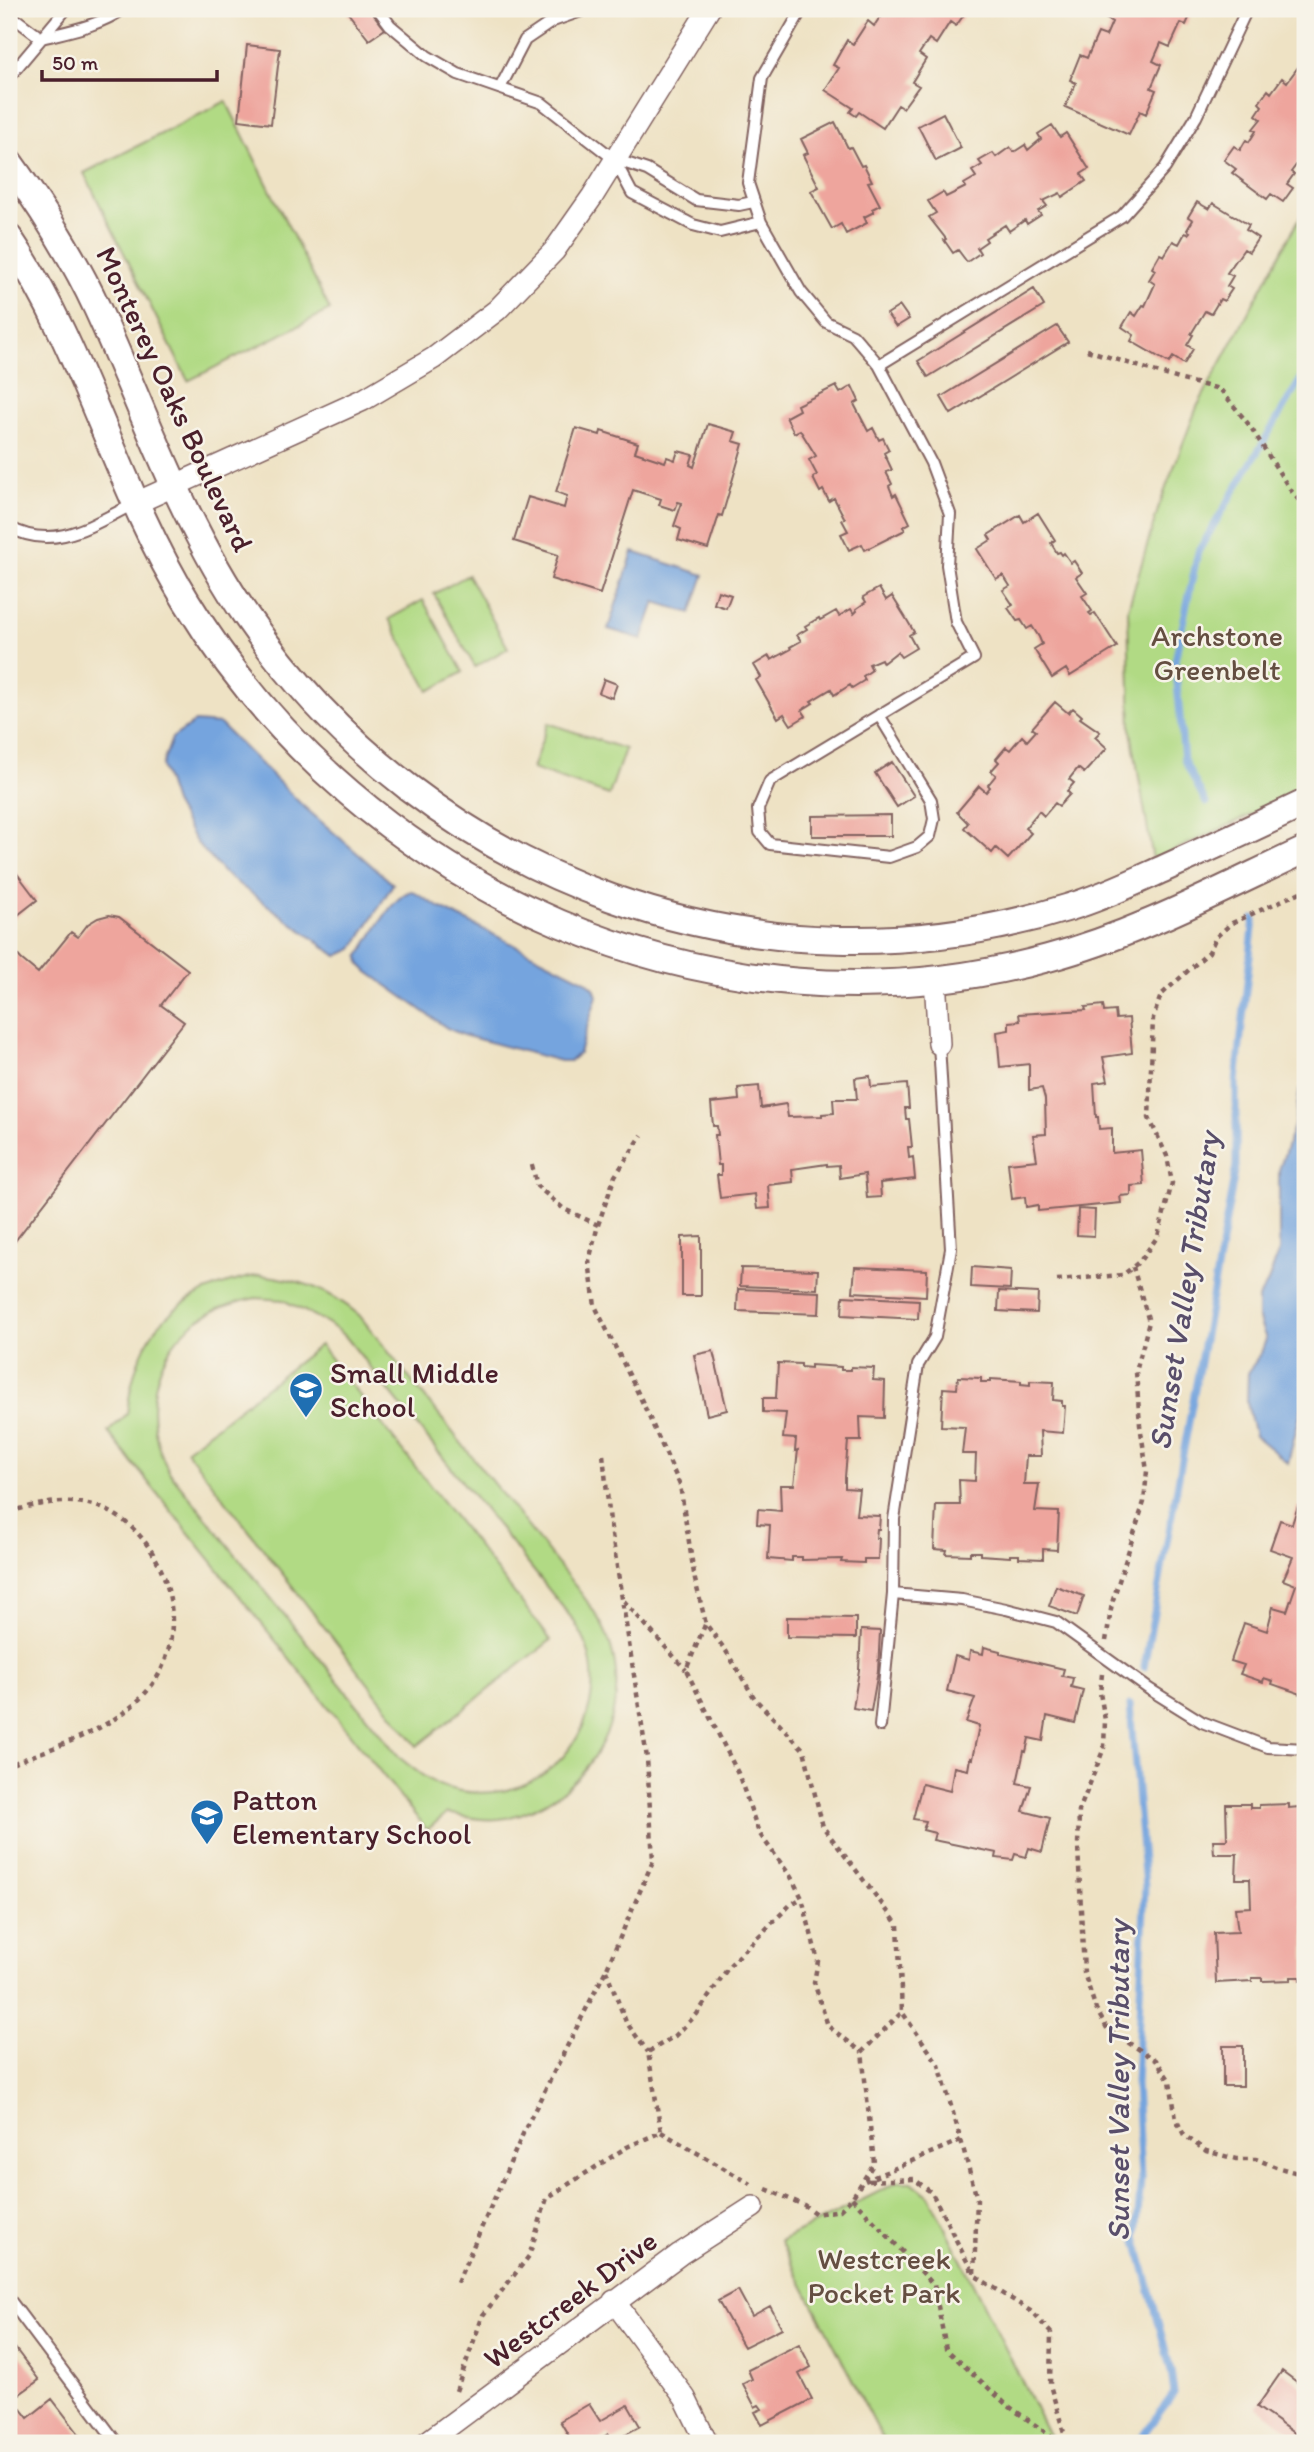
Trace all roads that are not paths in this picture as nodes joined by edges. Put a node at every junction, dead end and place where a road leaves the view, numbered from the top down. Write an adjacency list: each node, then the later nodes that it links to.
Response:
1 (66, 9): 9 (lane)
2 (123, 9): 9 (lane)
3 (378, 9): 11 (lane)
4 (587, 9): 11 (lane)
5 (709, 9): 12 (street)
6 (802, 9): 14 (lane)
7 (1247, 9): 17 (lane)
8 (9, 14): 9 (lane)
9 (41, 38): 10 (lane)
10 (9, 77)
11 (500, 88): 12 (lane)
12 (614, 159): 14 (lane); 15 (lane); 18 (street)
13 (9, 162): 18 (street, Monterey Oaks Boulevard)
14 (753, 202): 15 (lane)
15 (761, 222): 17 (lane)
16 (9, 238): 19 (street)
17 (879, 365): 21 (lane)
18 (173, 486): 19 (street); 22 (street, Monterey Oaks Boulevard)
19 (136, 503): 20 (lane); 24 (street)
20 (9, 527)
21 (879, 715): 21 (lane)
22 (1305, 803)
23 (1305, 850): 24 (street)
24 (935, 978): 25 (street)
25 (939, 1044): 26 (lane)
26 (892, 1594): 27 (lane); 28 (lane)
27 (880, 1726)
28 (1305, 1749)
29 (748, 2198): 31 (street, Westcreek Drive)
30 (9, 2299): 32 (lane)
31 (614, 2301): 33 (street, Westcreek Drive); 34 (street)
32 (117, 2443)
33 (426, 2443)
34 (707, 2443)

